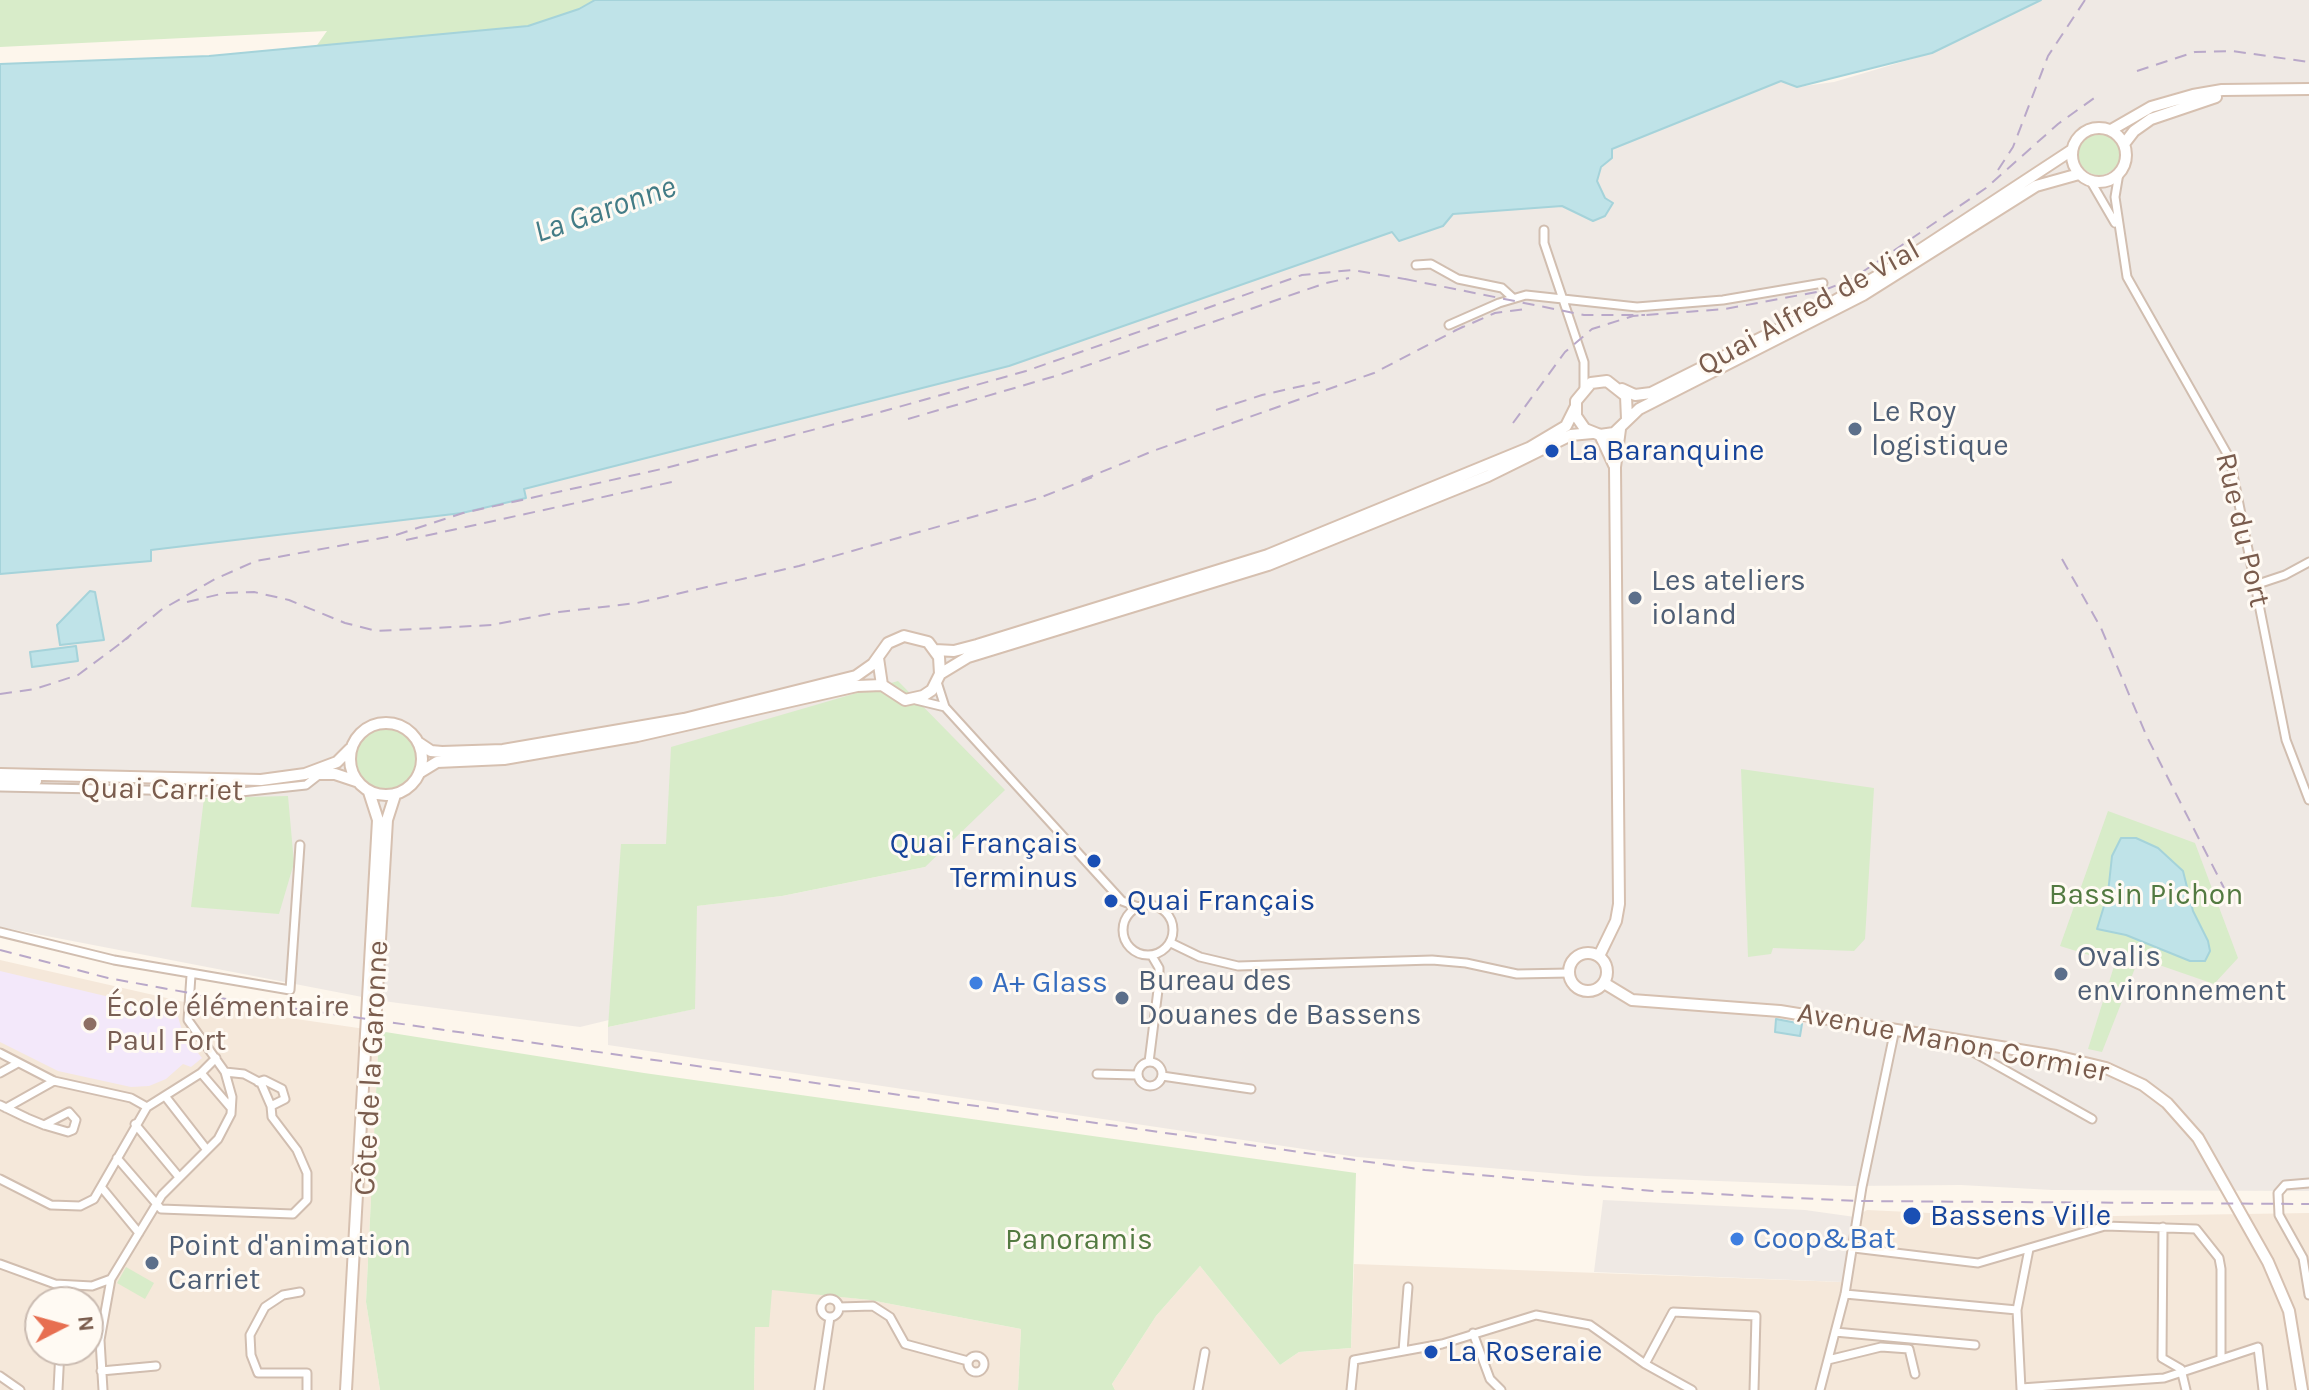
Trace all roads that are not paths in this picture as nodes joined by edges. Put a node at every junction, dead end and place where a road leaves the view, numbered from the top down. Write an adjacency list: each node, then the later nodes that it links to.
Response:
1 (2309, 89): 2 (main road)
2 (2249, 90): 3 (main road); 4 (main road)
3 (2111, 130): 4 (main road); 5 (main road)
4 (2124, 144): 6 (main road)
5 (2072, 150): 7 (main road); 17 (main road, Quai Alfred de Vial)
6 (2119, 173): 8 (main road); 10 (street, Rue du Port)
7 (2079, 174): 8 (main road); 19 (main road, Quai Alfred de Vial)
8 (2090, 180): 10 (street, Rue du Port)
9 (1544, 230): 13 (street)
10 (2118, 232): 24 (street, Rue du Port)
11 (1416, 265): 14 (street)
12 (1823, 283): 13 (street)
13 (1563, 297): 14 (street); 16 (street)
14 (1513, 298): 15 (street)
15 (1449, 325)
16 (1584, 388): 17 (main road); 18 (main road)
17 (1622, 389): 19 (main road)
18 (1575, 408): 21 (main road); 25 (main road)
19 (1627, 419): 20 (main road)
20 (1620, 429): 21 (main road); 22 (main road)
21 (1596, 434): 22 (main road); 27 (main road)
22 (1615, 467): 50 (main road)
23 (2309, 562): 24 (street)
24 (2255, 585): 42 (street, Rue du Port)
25 (935, 650): 26 (main road); 27 (main road)
26 (878, 658): 28 (main road); 31 (main road)
27 (939, 678): 29 (main road); 30 (street)
28 (882, 685): 29 (main road); 33 (main road)
29 (914, 700): 30 (street)
30 (945, 707): 44 (street)
31 (419, 743): 32 (main road); 33 (main road)
32 (350, 749): 35 (main road, Quai Carriet); 38 (main road)
33 (419, 773): 41 (main road)
34 (0, 774): 37 (main road, Quai Carriet)
35 (305, 774): 36 (main road, Quai Carriet); 37 (main road, Quai Carriet)
36 (320, 774): 38 (main road, Quai Carriet); 39 (street, Quai Carriet)
37 (62, 777): 39 (main road, Quai Carriet)
38 (356, 781): 40 (main road)
39 (0, 785)
40 (369, 792): 41 (main road); 121 (main road, Côte de la Garonne)
41 (395, 795): 122 (main road, Côte de la Garonne)
42 (2309, 800)
43 (300, 845): 52 (street)
44 (1122, 901): 45 (street); 46 (street)
45 (1138, 907): 46 (street); 48 (street)
46 (1125, 920): 49 (street)
47 (0, 932): 52 (street)
48 (1171, 943): 49 (street); 51 (street)
49 (1152, 956): 59 (street)
50 (1599, 956): 51 (main road); 53 (main road)
51 (1569, 973): 53 (main road)
52 (191, 975): 58 (street)
53 (1604, 983): 54 (main road, Avenue Manon Cormier)
54 (1895, 1029): 55 (main road, Avenue Manon Cormier); 88 (street)
55 (1970, 1043): 56 (main road, Avenue Manon Cormier); 61 (street)
56 (2006, 1048): 61 (street); 132 (main road, Avenue Manon Cormier)
57 (0, 1053): 60 (street)
58 (216, 1058): 62 (street); 64 (street)
59 (1149, 1062): 66 (street); 67 (street)
60 (18, 1063): 63 (street); 68 (street)
61 (1999, 1066): 76 (street)
62 (225, 1072): 69 (street); 75 (street)
63 (0, 1073)
64 (201, 1073): 71 (street); 75 (street)
65 (1097, 1074): 66 (street)
66 (1137, 1075): 67 (street)
67 (1162, 1076): 70 (street)
68 (54, 1081): 72 (street); 74 (street)
69 (258, 1082): 73 (street); 73 (street)
70 (1251, 1089)
71 (165, 1096): 74 (street); 79 (street)
72 (3, 1106): 78 (street)
73 (271, 1106): 85 (street)
74 (147, 1107): 77 (street)
75 (231, 1108): 79 (street)
76 (2092, 1119)
77 (135, 1124): 80 (street); 81 (street)
78 (44, 1125)
79 (207, 1150): 81 (street)
80 (117, 1158): 84 (street); 85 (street)
81 (179, 1177): 85 (street)
82 (0, 1179): 84 (street)
83 (2309, 1183): 96 (street)
84 (102, 1188): 87 (street)
85 (156, 1205): 87 (street)
86 (2163, 1227): 89 (street); 105 (street); 111 (street)
87 (139, 1233): 91 (street)
88 (1854, 1248): 89 (street); 95 (street)
89 (2029, 1249): 98 (street)
90 (0, 1264): 92 (street)
91 (111, 1279): 92 (street); 112 (street)
92 (63, 1285)
93 (1408, 1287): 103 (street)
94 (300, 1292): 120 (street)
95 (1845, 1294): 98 (street); 100 (street)
96 (2309, 1295)
97 (839, 1307): 99 (street); 99 (street); 107 (street)
98 (2017, 1310): 116 (street)
99 (830, 1317): 123 (street)
100 (1835, 1332): 102 (street); 106 (street)
101 (1473, 1333): 103 (street); 108 (street); 126 (street)
102 (1975, 1345)
103 (1403, 1351): 125 (street)
104 (1205, 1352): 124 (street)
105 (2221, 1357): 111 (street); 131 (street)
106 (1828, 1360): 113 (street); 129 (street)
107 (968, 1361)
108 (1645, 1364): 115 (street); 128 (street)
109 (59, 1366): 118 (street)
110 (156, 1366): 112 (street)
111 (2181, 1369): 116 (street); 130 (street)
112 (101, 1371): 119 (street)
113 (1915, 1374)
114 (0, 1376): 117 (street)
115 (1674, 1386): 127 (street)
116 (2021, 1389)
117 (20, 1390)
118 (58, 1390)
119 (103, 1390)
120 (307, 1390)
121 (346, 1390)
122 (353, 1390)
123 (819, 1390)
124 (1198, 1390)
125 (1351, 1390)
126 (1501, 1390)
127 (1692, 1390)
128 (1754, 1390)
129 (1820, 1390)
130 (2186, 1390)
131 (2263, 1390)
132 (2302, 1390)

